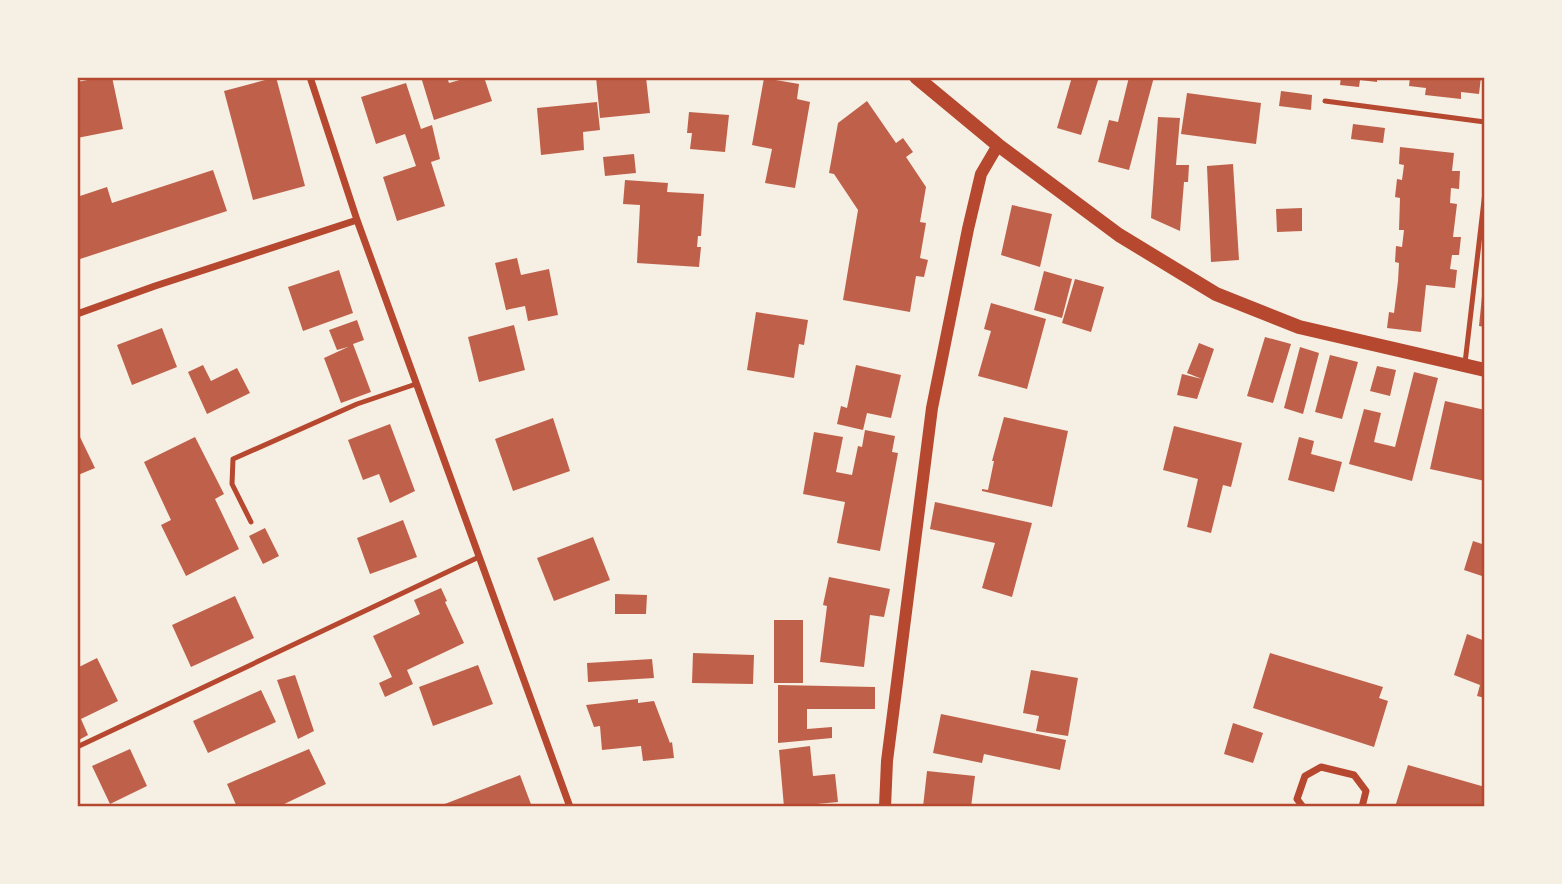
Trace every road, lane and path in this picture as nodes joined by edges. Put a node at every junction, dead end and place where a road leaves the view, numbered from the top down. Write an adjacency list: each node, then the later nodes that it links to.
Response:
1 (310, 77): 7 (street)
2 (916, 77): 5 (main road)
3 (1325, 102): 4 (lane)
4 (1485, 122)
5 (998, 145): 9 (main road); 16 (street)
6 (1485, 192): 9 (lane)
7 (357, 220): 8 (street); 11 (street)
8 (77, 314)
9 (1465, 366): 10 (main road)
10 (1485, 370)
11 (416, 384): 12 (lane); 13 (street)
12 (251, 522)
13 (479, 557): 14 (lane); 15 (street)
14 (77, 747)
15 (570, 807)
16 (885, 807)
17 (1303, 807): 18 (street)
18 (1362, 807)

